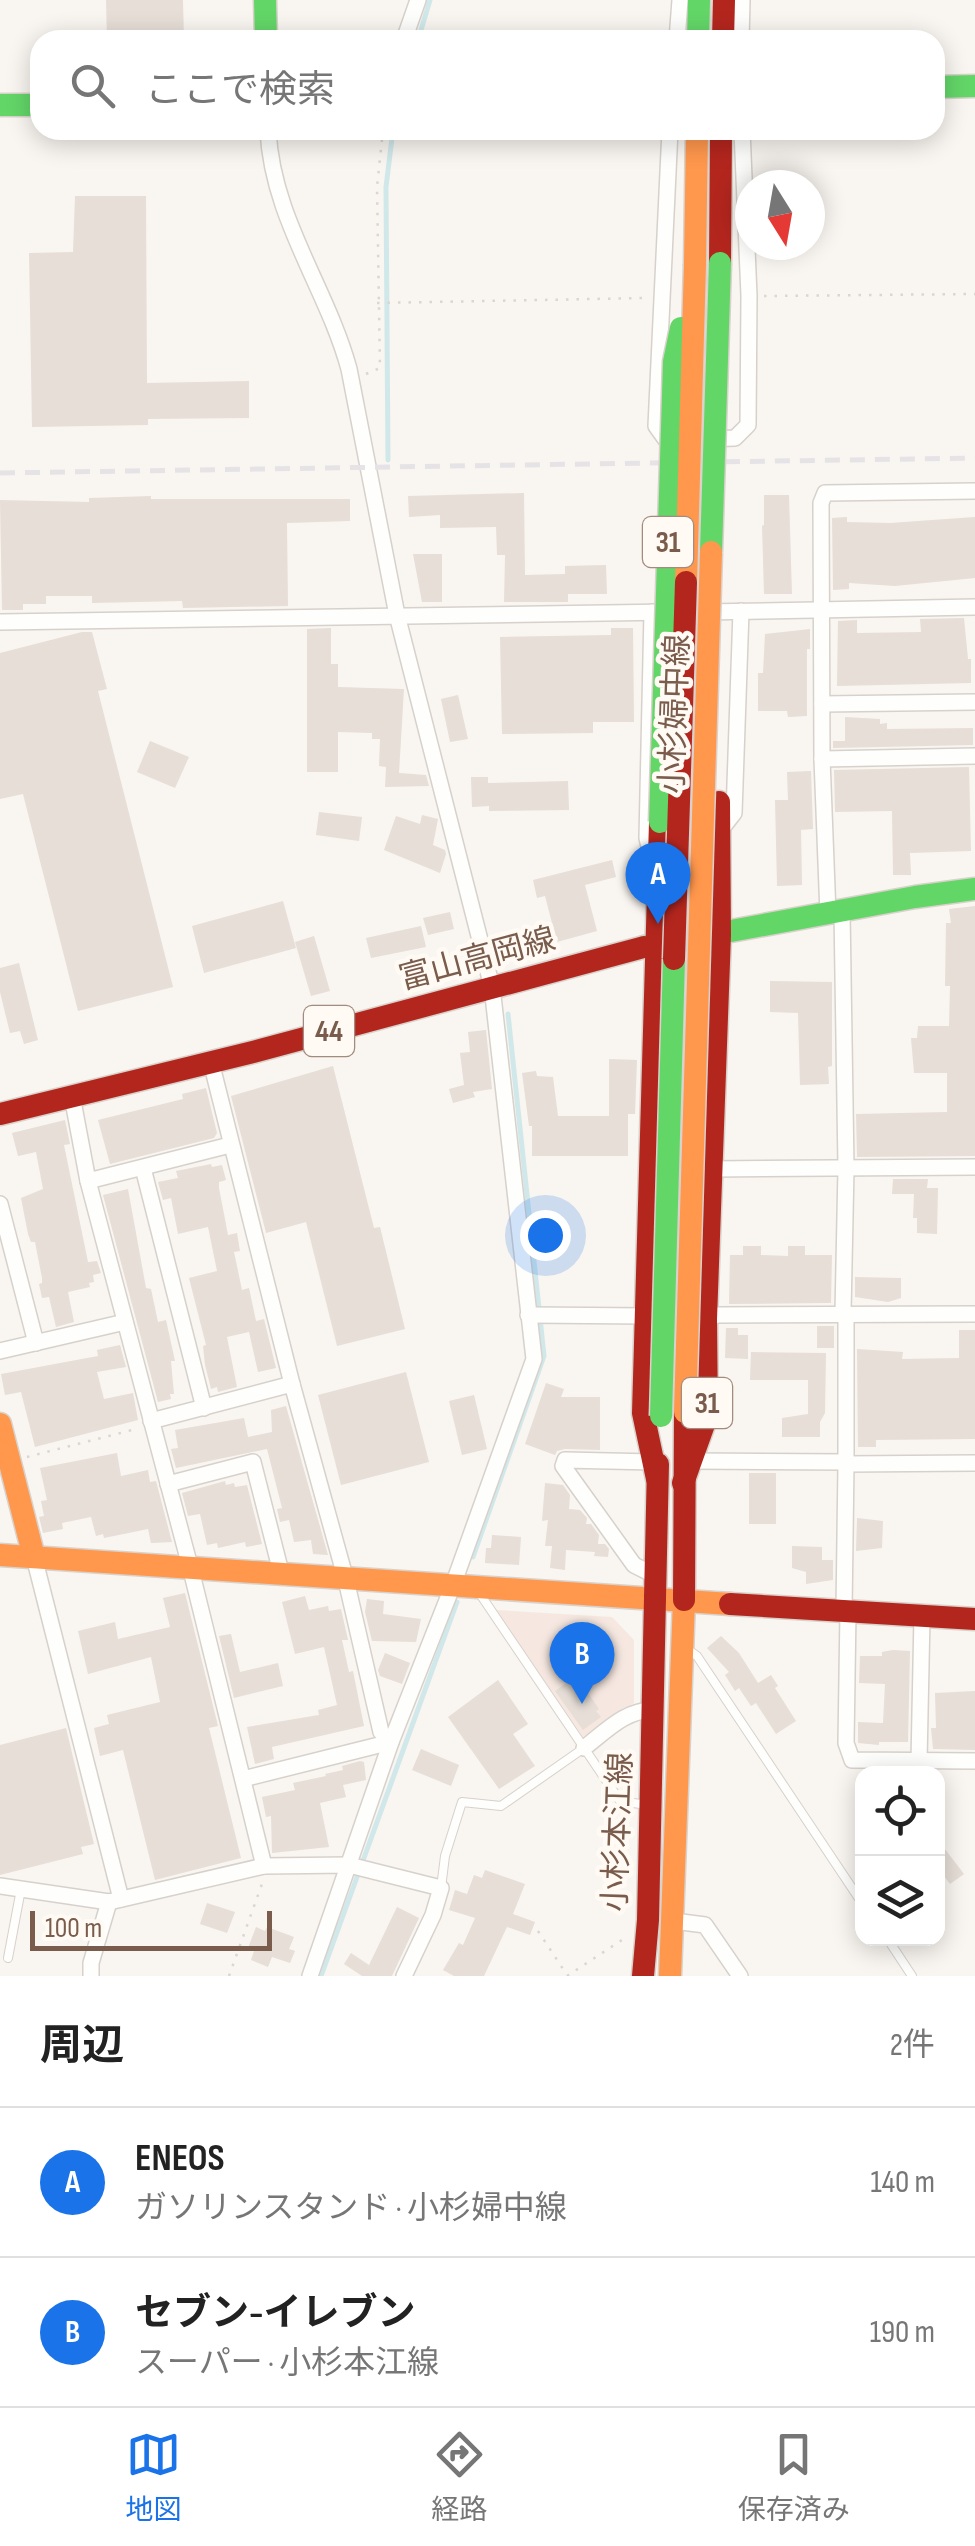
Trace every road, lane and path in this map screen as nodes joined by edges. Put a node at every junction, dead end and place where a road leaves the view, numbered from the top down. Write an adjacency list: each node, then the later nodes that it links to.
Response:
1 (266, 0): 7 (main road)
2 (418, 0): 8 (street)
3 (680, 0): 9 (street)
4 (699, 0): 10 (main road)
5 (724, 0): 11 (main road)
6 (742, 0): 12 (street)
7 (266, 30)
8 (408, 30)
9 (678, 30)
10 (698, 30)
11 (723, 30)
12 (741, 30)
13 (975, 86): 14 (main road)
14 (945, 87)
15 (0, 105): 16 (main road)
16 (30, 105)
17 (270, 140): 25 (street)
18 (382, 140): 25 (path)
19 (670, 140): 22 (street)
20 (697, 140): 23 (main road, 小杉婦中線 / 31)
21 (721, 140): 24 (main road, 小杉婦中線 / 31)
22 (742, 140)
23 (695, 264): 38 (main road, 31, bridge); 64 (main road, 小杉婦中線 / 31, bridge)
24 (720, 264): 37 (main road, 31, bridge); 64 (main road, 小杉婦中線 / 31, bridge)
25 (352, 380): 31 (street)
26 (975, 491): 28 (street)
27 (975, 607): 28 (street)
28 (822, 610): 29 (street); 34 (street)
29 (740, 611): 30 (street); 37 (street)
30 (652, 612): 31 (street); 38 (street)
31 (397, 615): 32 (street); 43 (street)
32 (0, 622)
33 (975, 702): 34 (street)
34 (822, 704): 36 (street)
35 (975, 756): 36 (street)
36 (822, 759): 40 (street)
37 (720, 831): 41 (main road, 31)
38 (659, 867): 42 (main road, 31)
39 (975, 889): 40 (main road, 富山高岡線 / 44)
40 (834, 912): 41 (main road, 富山高岡線 / 44); 49 (street)
41 (720, 935): 42 (main road, 富山高岡線 / 44); 51 (main road, 31)
42 (656, 944): 43 (main road, 富山高岡線 / 44); 57 (main road, 31)
43 (492, 986): 44 (main road, 富山高岡線 / 44); 56 (street)
44 (211, 1062): 45 (main road, 富山高岡線 / 44); 47 (street)
45 (72, 1096): 46 (main road, 富山高岡線 / 44); 52 (street)
46 (0, 1114)
47 (230, 1145): 48 (street); 62 (street)
48 (143, 1168): 52 (street); 63 (street)
49 (846, 1168): 50 (street); 51 (street); 54 (street)
50 (975, 1168)
51 (711, 1169): 58 (main road, 31)
52 (88, 1181): 59 (street)
53 (0, 1204): 60 (street)
54 (844, 1314): 55 (street); 58 (street); 68 (street)
55 (975, 1314)
56 (528, 1315): 57 (street); 78 (street)
57 (657, 1316): 70 (main road, 31)
58 (697, 1318): 71 (main road, 31)
59 (125, 1322): 60 (street); 65 (street)
60 (36, 1343): 61 (street)
61 (0, 1351)
62 (292, 1384): 63 (street); 77 (street)
63 (204, 1408): 65 (street)
64 (673, 1414): 70 (main road, 小杉婦中線 / 31); 71 (main road, 小杉婦中線 / 31)
65 (151, 1423): 67 (path); 72 (street)
66 (0, 1424): 67 (main road)
67 (10, 1462): 74 (main road)
68 (846, 1463): 69 (street); 71 (street); 82 (street)
69 (975, 1463)
70 (655, 1470): 80 (main road, 小杉婦中線 / 31); 80 (street)
71 (687, 1472): 81 (main road, 小杉婦中線 / 31)
72 (168, 1484): 75 (street); 76 (street)
73 (0, 1555): 74 (main road)
74 (34, 1557): 75 (main road); 99 (street)
75 (192, 1570): 76 (main road); 91 (street)
76 (282, 1576): 77 (main road)
77 (346, 1580): 78 (main road); 87 (street)
78 (453, 1585): 79 (main road); 87 (street)
79 (477, 1587): 80 (main road); 88 (lane)
80 (656, 1587): 81 (main road); 86 (main road, 小杉本江線)
81 (684, 1600): 82 (main road); 85 (main road, 小杉本江線)
82 (846, 1611): 83 (main road); 89 (street)
83 (922, 1616): 84 (main road); 89 (street)
84 (975, 1619)
85 (683, 1646): 98 (lane); 100 (main road, 小杉本江線)
86 (654, 1710): 88 (street); 92 (main road, 小杉本江線)
87 (391, 1742): 91 (street); 93 (street)
88 (584, 1748): 92 (lane); 96 (lane)
89 (919, 1761): 90 (street)
90 (975, 1761)
91 (243, 1779): 94 (street)
92 (651, 1806): 101 (main road, 小杉本江線)
93 (349, 1865): 94 (street); 96 (street); 107 (street)
94 (266, 1866): 99 (street); 106 (path)
95 (0, 1886): 97 (street)
96 (442, 1888): 108 (street)
97 (21, 1889): 99 (street); 104 (lane)
98 (855, 1892)
99 (115, 1900): 105 (street)
100 (674, 1921): 111 (main road, 小杉本江線); 112 (street)
101 (647, 1926): 109 (path); 110 (main road, 小杉本江線)
102 (538, 1932): 109 (path)
103 (892, 1946): 113 (lane)
104 (8, 1958)
105 (90, 1976)
106 (229, 1976)
107 (310, 1976)
108 (404, 1976)
109 (568, 1976)
110 (643, 1976)
111 (670, 1976)
112 (740, 1976)
113 (912, 1976)

